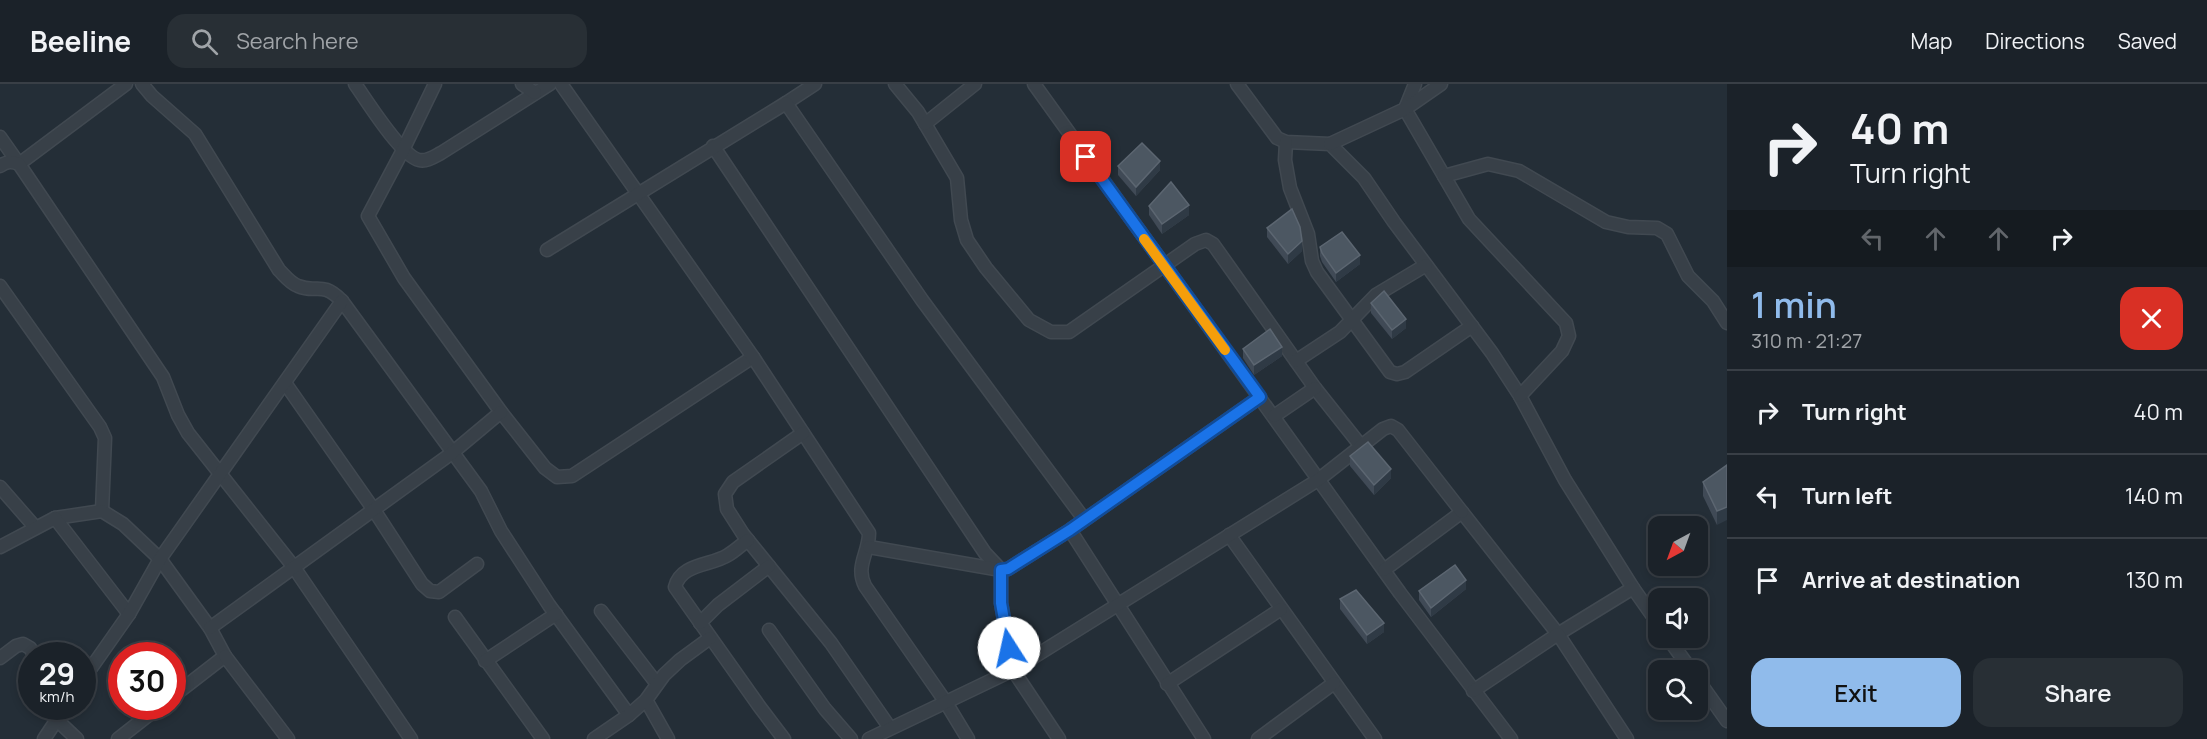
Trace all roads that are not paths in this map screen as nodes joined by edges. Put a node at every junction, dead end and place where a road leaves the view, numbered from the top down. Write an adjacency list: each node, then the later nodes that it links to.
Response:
1 (126, 84): 24 (street)
2 (142, 84): 32 (street)
3 (355, 84): 23 (street)
4 (435, 84): 23 (street)
5 (522, 84): 15 (street)
6 (550, 84): 15 (street)
7 (561, 84): 27 (street)
8 (815, 84): 16 (street)
9 (895, 84): 18 (street)
10 (975, 84): 18 (street)
11 (1034, 84): 30 (street)
12 (1237, 84): 20 (street)
13 (1415, 84): 17 (street)
14 (1441, 84): 17 (street)
15 (536, 93): 23 (street)
16 (786, 102): 22 (street); 54 (street)
17 (1405, 109): 21 (street); 26 (street)
18 (926, 124): 30 (street)
19 (0, 137): 24 (street)
20 (1286, 142): 21 (street); 33 (street)
21 (1330, 144): 29 (street)
22 (713, 146): 27 (street); 65 (street)
23 (403, 150): 42 (street)
24 (19, 164): 25 (street); 47 (street)
25 (0, 166)
26 (1444, 176): 34 (street); 40 (street)
27 (637, 192): 28 (street); 36 (street)
28 (547, 250)
29 (1426, 265): 33 (street); 35 (street)
30 (1164, 267): 37 (street); 41 (street)
31 (0, 286): 51 (street)
32 (342, 301): 38 (street); 46 (street)
33 (1351, 321): 35 (street); 37 (street)
34 (1727, 323)
35 (1472, 326): 40 (street)
36 (753, 357): 42 (street); 44 (street)
37 (1296, 361): 39 (street)
38 (285, 383): 47 (street); 50 (street)
39 (1315, 388): 43 (street); 45 (street)
40 (1520, 396): 67 (street)
41 (1260, 397): 43 (street); 54 (street)
42 (501, 412): 46 (street)
43 (1274, 416): 48 (street)
44 (803, 433): 58 (street); 60 (street)
45 (1361, 446): 48 (street); 52 (street)
46 (452, 453): 50 (street); 73 (street)
47 (221, 474): 61 (street); 63 (street)
48 (1318, 480): 57 (street); 66 (street)
49 (0, 487): 55 (street)
50 (374, 510): 62 (street); 63 (street)
51 (102, 511): 53 (street); 61 (street)
52 (1462, 512): 66 (street); 78 (street)
53 (55, 518): 55 (street); 72 (street)
54 (1084, 519): 56 (street)
55 (35, 528): 59 (street)
56 (1070, 530): 65 (street); 68 (street)
57 (1228, 536): 68 (street); 69 (street)
58 (748, 540): 64 (street); 75 (street)
59 (0, 547)
60 (869, 547): 65 (street); 93 (street)
61 (160, 560): 72 (street); 76 (street)
62 (477, 564)
63 (293, 566): 76 (street); 104 (street)
64 (769, 566): 75 (street); 98 (street)
65 (1001, 570): 85 (street)
66 (1384, 570): 90 (street)
67 (1633, 588): 70 (street); 78 (street)
68 (1116, 605): 85 (street); 88 (street)
69 (1281, 609): 86 (street); 88 (street)
70 (1648, 609)
71 (601, 611): 87 (street)
72 (129, 614): 83 (street)
73 (556, 614): 84 (street); 94 (street)
74 (455, 618): 84 (street)
75 (700, 623): 79 (street)
76 (210, 628): 81 (street)
77 (770, 630): 109 (street)
78 (1558, 634): 90 (street); 117 (street)
79 (710, 638): 87 (street); 99 (street)
80 (18, 645): 82 (street)
81 (225, 656): 89 (street); 103 (street)
82 (0, 658)
83 (96, 661)
84 (485, 662): 105 (street)
85 (1013, 670): 93 (street); 112 (street)
86 (1334, 683): 114 (street); 115 (street)
87 (657, 684): 92 (street)
88 (1167, 684): 113 (street)
89 (186, 686)
90 (1473, 691): 116 (street)
91 (1708, 694): 97 (street)
92 (646, 700): 94 (street); 107 (street)
93 (945, 701): 98 (street); 111 (street)
94 (629, 716): 106 (street)
95 (142, 720): 102 (street)
96 (58, 721): 100 (street); 101 (street)
97 (1727, 722)
98 (890, 728): 110 (street)
99 (782, 736): 108 (street)
100 (44, 739)
101 (77, 739)
102 (118, 739)
103 (288, 739)
104 (411, 739)
105 (543, 739)
106 (594, 739)
107 (668, 739)
108 (768, 739)
109 (851, 739)
110 (869, 739)
111 (968, 739)
112 (1059, 739)
113 (1204, 739)
114 (1258, 739)
115 (1374, 739)
116 (1511, 739)
117 (1627, 739)

